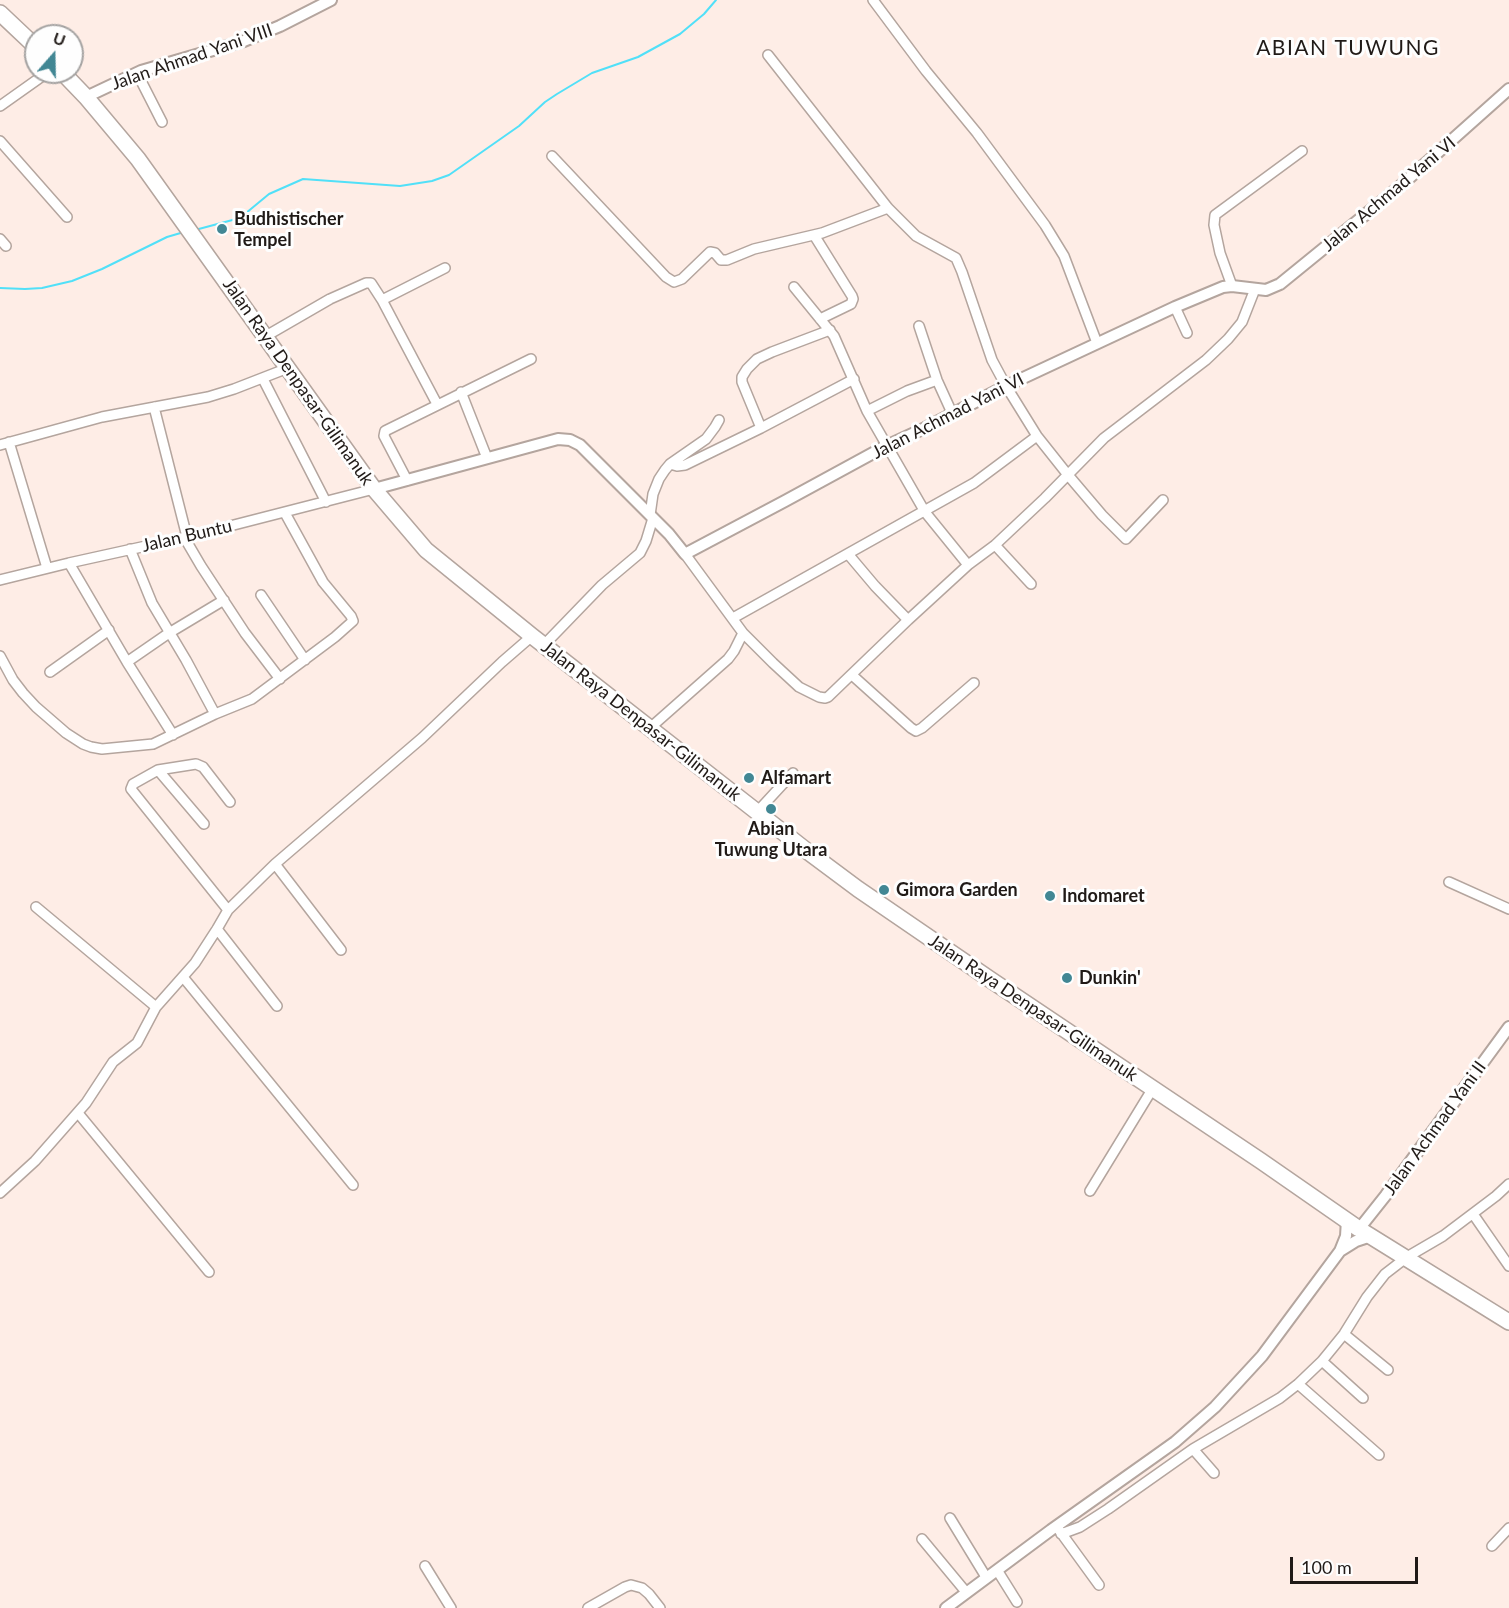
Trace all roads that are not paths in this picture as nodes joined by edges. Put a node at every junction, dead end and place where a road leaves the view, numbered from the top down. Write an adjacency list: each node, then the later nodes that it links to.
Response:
1 (331, 0): 6 (street, Jalan Ahmad Yani VIII)
2 (873, 0): 30 (street)
3 (0, 14): 4 (highway)
4 (24, 36)
5 (768, 55): 16 (street)
6 (137, 73): 10 (street, Jalan Ahmad Yani VIII); 12 (street)
7 (31, 84): 11 (street)
8 (74, 84): 10 (highway, Jalan Raya Denpasar-Gilimanuk)
9 (1509, 89): 22 (street, Jalan Achmad Yani VI)
10 (86, 97): 29 (highway, Jalan Raya Denpasar-Gilimanuk)
11 (0, 106)
12 (162, 122)
13 (0, 141): 17 (street)
14 (1302, 151): 20 (street)
15 (552, 156): 18 (street)
16 (888, 208): 18 (street); 36 (street)
17 (67, 217)
18 (814, 235): 25 (street)
19 (445, 267): 23 (street)
20 (1232, 286): 22 (street, Jalan Achmad Yani VI); 24 (street, Jalan Achmad Yani VI)
21 (794, 287): 25 (street)
22 (1256, 289): 49 (street)
23 (382, 300): 29 (street); 38 (street)
24 (1175, 307): 28 (street); 30 (street, Jalan Achmad Yani VI)
25 (820, 319): 27 (street)
26 (919, 326): 35 (street)
27 (830, 330): 34 (street); 43 (street)
28 (1187, 333)
29 (266, 336): 32 (highway, Jalan Raya Denpasar-Gilimanuk)
30 (1097, 343): 36 (street, Jalan Achmad Yani VI)
31 (531, 359): 37 (street)
32 (288, 368): 33 (street); 51 (highway, Jalan Raya Denpasar-Gilimanuk)
33 (263, 379): 39 (street); 53 (street)
34 (854, 379): 40 (street); 43 (street)
35 (937, 380): 40 (street); 41 (street)
36 (1006, 386): 41 (street, Jalan Achmad Yani VI); 44 (street)
37 (461, 392): 38 (street); 47 (street)
38 (437, 404): 50 (street)
39 (154, 407): 45 (street); 57 (street)
40 (867, 411): 46 (street)
41 (952, 413): 46 (street, Jalan Achmad Yani VI)
42 (719, 420): 48 (street)
43 (761, 428): 48 (street)
44 (1037, 436): 49 (street); 54 (street)
45 (5, 444): 64 (street)
46 (886, 446): 54 (street); 60 (street, Jalan Achmad Yani VI)
47 (487, 458): 50 (street); 56 (street)
48 (673, 465): 56 (street)
49 (1068, 475): 52 (street); 58 (street)
50 (407, 480): 51 (street)
51 (374, 489): 53 (street, Jalan Buntu); 74 (highway, Jalan Raya Denpasar-Gilimanuk)
52 (1163, 500)
53 (326, 502): 55 (street, Jalan Buntu)
54 (925, 512): 61 (street); 63 (street)
55 (285, 513): 57 (street, Jalan Buntu); 76 (street)
56 (655, 520): 60 (street); 74 (street)
57 (185, 537): 59 (street, Jalan Buntu); 68 (street)
58 (994, 545): 63 (street); 66 (street)
59 (130, 549): 62 (street, Jalan Buntu); 72 (street)
60 (685, 554): 69 (street)
61 (848, 554): 69 (street); 70 (street)
62 (69, 563): 64 (street, Jalan Buntu); 71 (street)
63 (968, 565): 70 (street)
64 (47, 568): 65 (street, Jalan Buntu)
65 (0, 580)
66 (1031, 584)
67 (261, 595): 76 (street)
68 (224, 600): 72 (street); 80 (street)
69 (732, 618): 73 (street)
70 (908, 620): 79 (street)
71 (109, 630): 77 (street); 78 (street)
72 (169, 633): 77 (street); 82 (street)
73 (743, 633): 79 (street); 83 (street)
74 (538, 641): 83 (highway, Jalan Raya Denpasar-Gilimanuk); 90 (street)
75 (0, 656): 84 (street)
76 (305, 660): 80 (street)
77 (127, 662): 84 (street)
78 (50, 672)
79 (852, 675): 81 (street)
80 (280, 679): 82 (street)
81 (974, 683)
82 (215, 714): 84 (street)
83 (650, 728): 88 (highway, Jalan Raya Denpasar-Gilimanuk)
84 (173, 735)
85 (158, 770): 87 (street); 89 (street); 94 (street)
86 (792, 773): 88 (street)
87 (230, 802)
88 (757, 812): 101 (highway, Jalan Raya Denpasar-Gilimanuk)
89 (204, 824)
90 (275, 864): 94 (street); 96 (street)
91 (1449, 882): 93 (street)
92 (36, 907): 99 (street)
93 (1509, 909)
94 (228, 910): 95 (street)
95 (218, 929): 97 (street); 98 (street)
96 (341, 950)
97 (183, 977): 99 (street); 104 (street)
98 (277, 1006)
99 (156, 1007): 102 (street)
100 (1508, 1031): 108 (street, Jalan Achmad Yani II)
101 (1153, 1088): 105 (street); 108 (highway, Jalan Raya Denpasar-Gilimanuk)
102 (78, 1113): 106 (street); 112 (street)
103 (1509, 1184): 107 (street)
104 (353, 1185)
105 (1090, 1191)
106 (0, 1193)
107 (1473, 1214): 110 (street); 111 (street)
108 (1359, 1228): 109 (street); 109 (street); 110 (highway, Jalan Raya Denpasar-Gilimanuk)
109 (1340, 1251): 121 (street)
110 (1407, 1257): 113 (highway, Jalan Raya Denpasar-Gilimanuk); 114 (street)
111 (1509, 1266)
112 (209, 1272)
113 (1509, 1322)
114 (1344, 1334): 115 (street); 116 (street)
115 (1322, 1361): 117 (street); 118 (street)
116 (1389, 1370)
117 (1298, 1384): 119 (street); 120 (street)
118 (1363, 1398)
119 (1193, 1449): 122 (street); 123 (street)
120 (1379, 1455)
121 (1146, 1464): 123 (street); 126 (street)
122 (1214, 1473)
123 (1154, 1477): 126 (street)
124 (950, 1518): 131 (street)
125 (1509, 1528): 128 (street)
126 (1059, 1530): 130 (street); 132 (street)
127 (922, 1539): 133 (street)
128 (1492, 1546)
129 (425, 1566): 135 (street)
130 (997, 1570): 131 (street); 134 (street)
131 (986, 1577): 133 (street)
132 (1099, 1585)
133 (966, 1592): 138 (street)
134 (1017, 1602)
135 (452, 1608)
136 (588, 1608): 137 (street)
137 (660, 1608)
138 (946, 1608)

